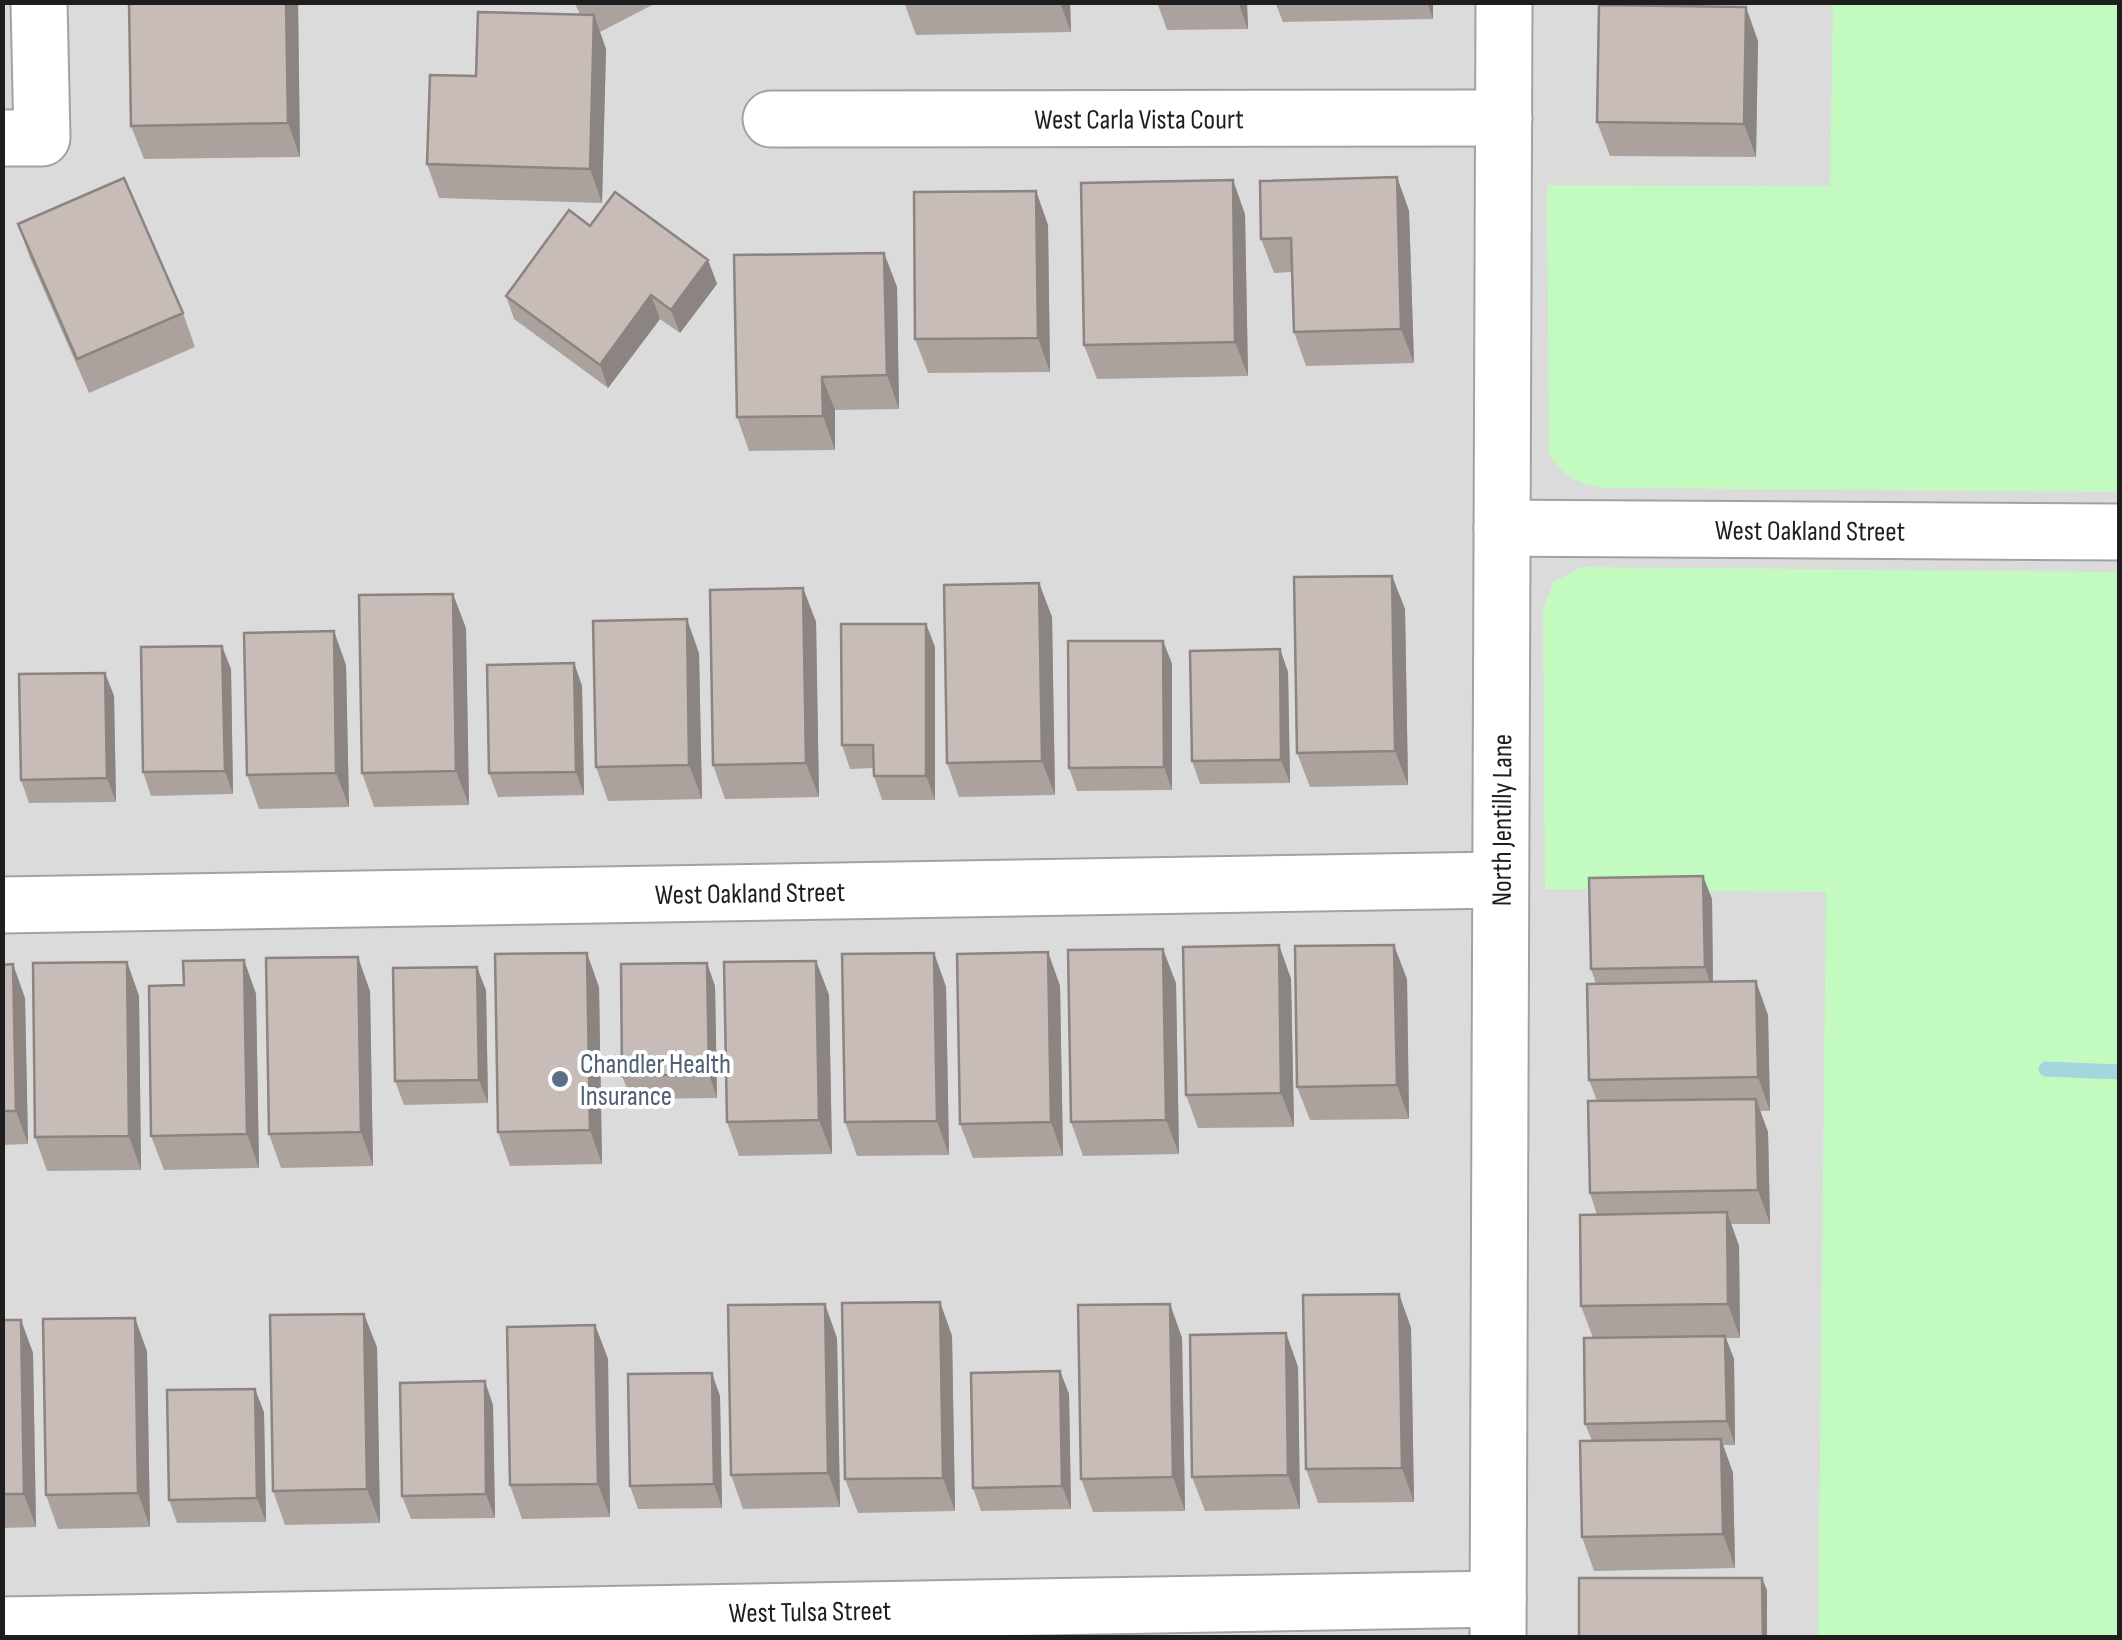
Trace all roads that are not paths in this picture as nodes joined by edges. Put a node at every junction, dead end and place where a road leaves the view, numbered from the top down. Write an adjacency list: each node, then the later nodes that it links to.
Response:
1 (40, 2): 5 (street)
2 (1504, 2): 3 (street, North Jentilly Lane)
3 (1504, 118): 4 (street, West Carla Vista Court); 6 (street, North Jentilly Lane)
4 (771, 119)
5 (22, 138)
6 (1502, 528): 7 (street, West Oakland Street); 8 (street, North Jentilly Lane)
7 (2120, 532)
8 (1498, 880): 9 (street, West Oakland Street); 10 (street, North Jentilly Lane)
9 (2, 905)
10 (1498, 1618): 11 (street, West Tulsa Street)
11 (2, 1625)

